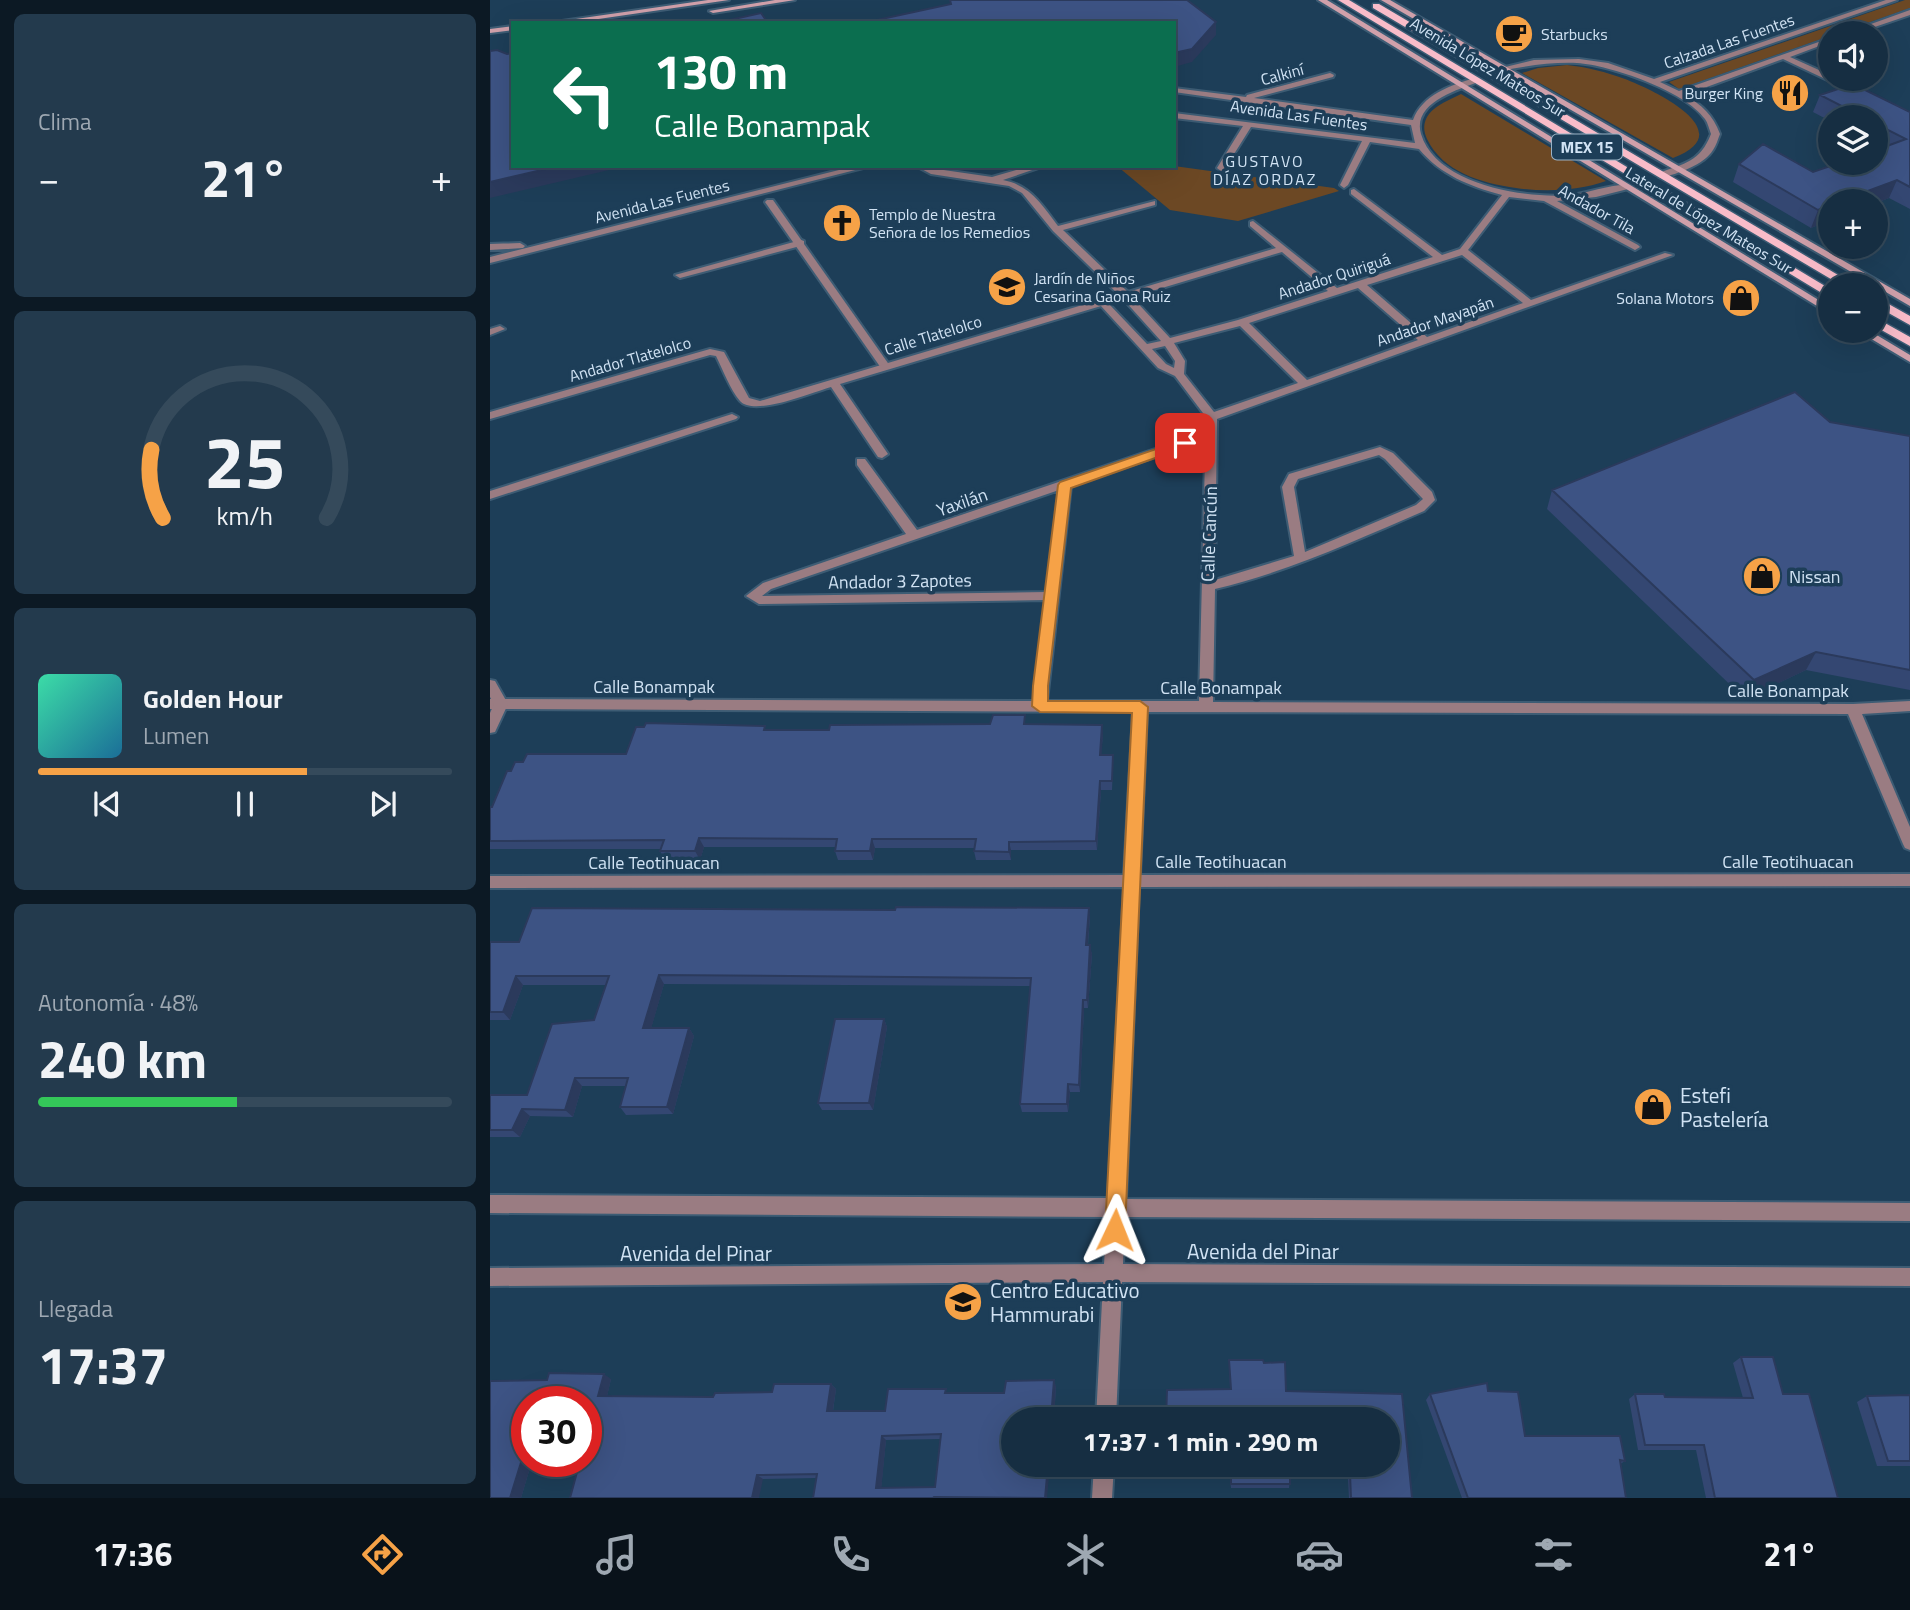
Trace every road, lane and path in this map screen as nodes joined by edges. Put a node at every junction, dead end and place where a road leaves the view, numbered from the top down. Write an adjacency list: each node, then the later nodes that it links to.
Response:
1 (725, 0): 9 (main road)
2 (791, 0): 10 (main road)
3 (1322, 0): 23 (main road, Lateral de López Mateos Sur)
4 (1343, 0): 21 (main road, Avenida López Mateos Sur / MEX 15)
5 (1366, 0): 39 (main road, Avenida López Mateos Sur / MEX 15)
6 (1385, 0): 18 (main road, Lateral de López Mateos Sur)
7 (1892, 0): 22 (street, Calzada Las Fuentes)
8 (1910, 12): 11 (street)
9 (567, 21)
10 (637, 21)
11 (1884, 21)
12 (511, 28): 13 (main road)
13 (490, 31)
14 (511, 37): 15 (main road)
15 (490, 40)
16 (1818, 44): 17 (street, Calzada Las Fuentes)
17 (1784, 57): 19 (street); 26 (street, Calzada Las Fuentes)
18 (1501, 69): 22 (street); 38 (main road, Lateral de López Mateos Sur)
19 (1818, 72)
20 (1330, 75): 27 (street, Calkiní)
21 (1475, 80): 23 (street); 62 (main road, Avenida López Mateos Sur / MEX 15)
22 (1655, 81): 26 (street)
23 (1459, 85): 30 (street); 42 (main road, Lateral de López Mateos Sur)
24 (1176, 90): 27 (street, Avenida Las Fuentes)
25 (1858, 91): 28 (street)
26 (1679, 94): 38 (street)
27 (1242, 99): 30 (street, Avenida Las Fuentes)
28 (1877, 100)
29 (1176, 115): 31 (street, Avenida Las Fuentes)
30 (1415, 122): 33 (street)
31 (1249, 124): 32 (street, Avenida Las Fuentes); 37 (street)
32 (1367, 140): 33 (street, Avenida Las Fuentes); 41 (street)
33 (1419, 146): 44 (street)
34 (859, 168): 51 (street, Avenida Las Fuentes)
35 (924, 168): 40 (street)
36 (1033, 168): 40 (street)
37 (1221, 168)
38 (1676, 169): 39 (street); 66 (main road, Lateral de López Mateos Sur)
39 (1662, 175): 59 (main road, Avenida López Mateos Sur / MEX 15)
40 (992, 180): 49 (street)
41 (1344, 185)
42 (1625, 187): 45 (street); 68 (main road, Lateral de López Mateos Sur)
43 (1354, 192): 57 (street)
44 (1507, 194): 45 (street); 55 (street)
45 (1545, 198): 53 (street, Andador Tila)
46 (770, 202): 50 (street)
47 (1152, 203): 49 (street)
48 (1253, 224): 54 (street)
49 (1056, 229): 64 (street)
50 (801, 243): 60 (street); 79 (street)
51 (545, 246): 52 (street, Avenida Las Fuentes); 58 (street, Avenida Las Fuentes)
52 (490, 247)
53 (1635, 247)
54 (1283, 249): 63 (street); 64 (street)
55 (1463, 251): 57 (street, Andador Quiriguá); 67 (street)
56 (1668, 255): 67 (street, Andador Mayapán)
57 (1440, 258): 61 (street, Andador Quiriguá)
58 (490, 260)
59 (1829, 273)
60 (680, 275)
61 (1360, 284): 63 (street, Andador Quiriguá); 73 (street)
62 (1818, 287)
63 (1335, 292): 70 (street, Andador Quiriguá)
64 (1124, 295): 65 (street, Calle Tlatelolco); 74 (street)
65 (1101, 301): 77 (street); 79 (street, Calle Tlatelolco)
66 (1910, 303)
67 (1530, 304): 73 (street, Andador Mayapán)
68 (1818, 305)
69 (1888, 308): 71 (main road)
70 (1242, 321): 74 (street, Andador Quiriguá); 82 (street)
71 (1910, 321)
72 (1888, 328): 75 (main road)
73 (1425, 341): 82 (street, Andador Mayapán)
74 (1168, 342): 77 (street, Andador Quiriguá); 80 (street)
75 (1910, 342)
76 (1883, 343): 78 (main road)
77 (1145, 348): 80 (street)
78 (1910, 359)
79 (885, 366): 81 (street, Calle Tlatelolco)
80 (1180, 374): 85 (street)
81 (833, 381): 83 (street, Calle Tlatelolco); 88 (street)
82 (1305, 384): 85 (street, Andador Mayapán)
83 (752, 404): 84 (street, Andador Tlatelolco)
84 (490, 416)
85 (1212, 417): 94 (street, Calle Cancún)
86 (732, 418): 91 (street)
87 (1185, 443): 90 (street, Yaxilán)
88 (882, 454)
89 (861, 462): 92 (street)
90 (1065, 485): 92 (street, Yaxilán); 96 (street)
91 (490, 495)
92 (915, 537): 95 (street, Yaxilán)
93 (1300, 558): 93 (street); 94 (street)
94 (1206, 586): 99 (street, Calle Cancún)
95 (752, 596): 96 (street, Andador 3 Zapotes)
96 (1050, 596): 100 (street)
97 (490, 685): 98 (street)
98 (496, 704): 100 (street, Calle Bonampak); 104 (street)
99 (1206, 705): 102 (street, Calle Bonampak); 103 (street, Calle Bonampak)
100 (1040, 706): 102 (street, Calle Bonampak)
101 (1910, 706): 103 (street, Calle Bonampak)
102 (1140, 707): 106 (street)
103 (1853, 709): 105 (street)
104 (490, 728)
105 (1910, 844)
106 (1132, 880): 107 (street, Calle Teotihuacan); 108 (street, Calle Teotihuacan); 110 (street)
107 (1910, 880)
108 (490, 882)
109 (490, 1204): 110 (street)
110 (1116, 1208): 111 (street); 112 (street)
111 (1910, 1212)
112 (1113, 1273): 113 (street, Avenida del Pinar); 114 (street, Avenida del Pinar); 115 (street)
113 (490, 1277)
114 (1910, 1278)
115 (1107, 1407)
116 (1103, 1477): 117 (street)
117 (1102, 1498)

